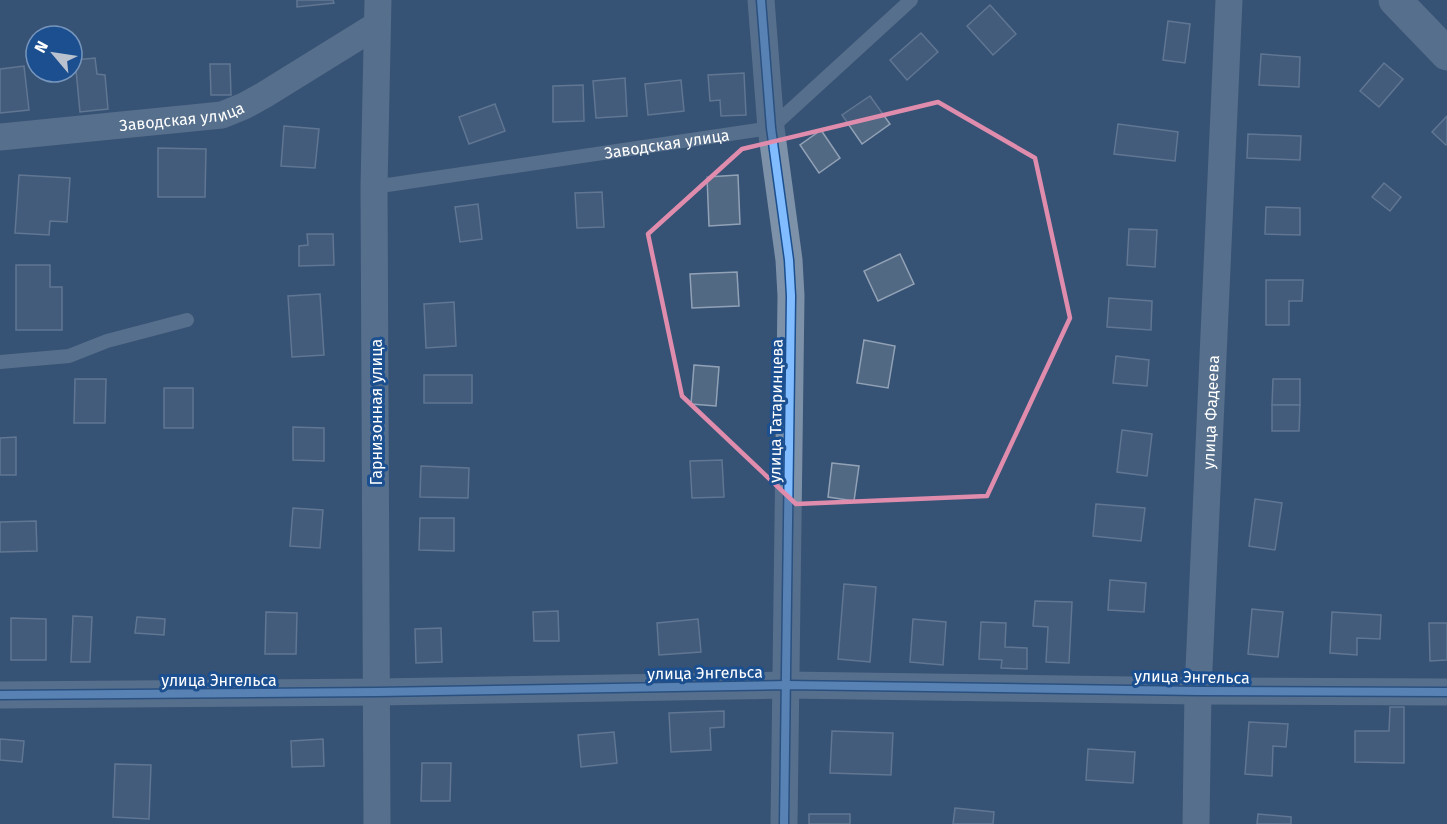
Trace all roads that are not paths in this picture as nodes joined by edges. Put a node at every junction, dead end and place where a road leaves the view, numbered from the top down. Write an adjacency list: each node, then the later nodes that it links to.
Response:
1 (761, 0): 7 (street, улица Татаринцева)
2 (910, 0): 7 (lane)
3 (1229, 0): 13 (street, улица Фадеева)
4 (1395, 0): 6 (street)
5 (377, 13): 8 (street, Заводская улица); 9 (street, Гарнизонная улица)
6 (1447, 54)
7 (771, 128): 9 (lane, Заводская улица); 12 (street, улица Татаринцева)
8 (0, 137)
9 (374, 187): 14 (street, Гарнизонная улица)
10 (187, 320): 11 (lane)
11 (0, 362)
12 (787, 685): 13 (street, улица Энгельса); 14 (street, улица Энгельса); 18 (street, улица Татаринцева)
13 (1198, 691): 15 (street, улица Энгельса); 19 (street, улица Фадеева)
14 (378, 692): 16 (street, улица Энгельса); 17 (street, Гарнизонная улица)
15 (1447, 692)
16 (0, 695)
17 (377, 824)
18 (784, 824)
19 (1196, 824)

